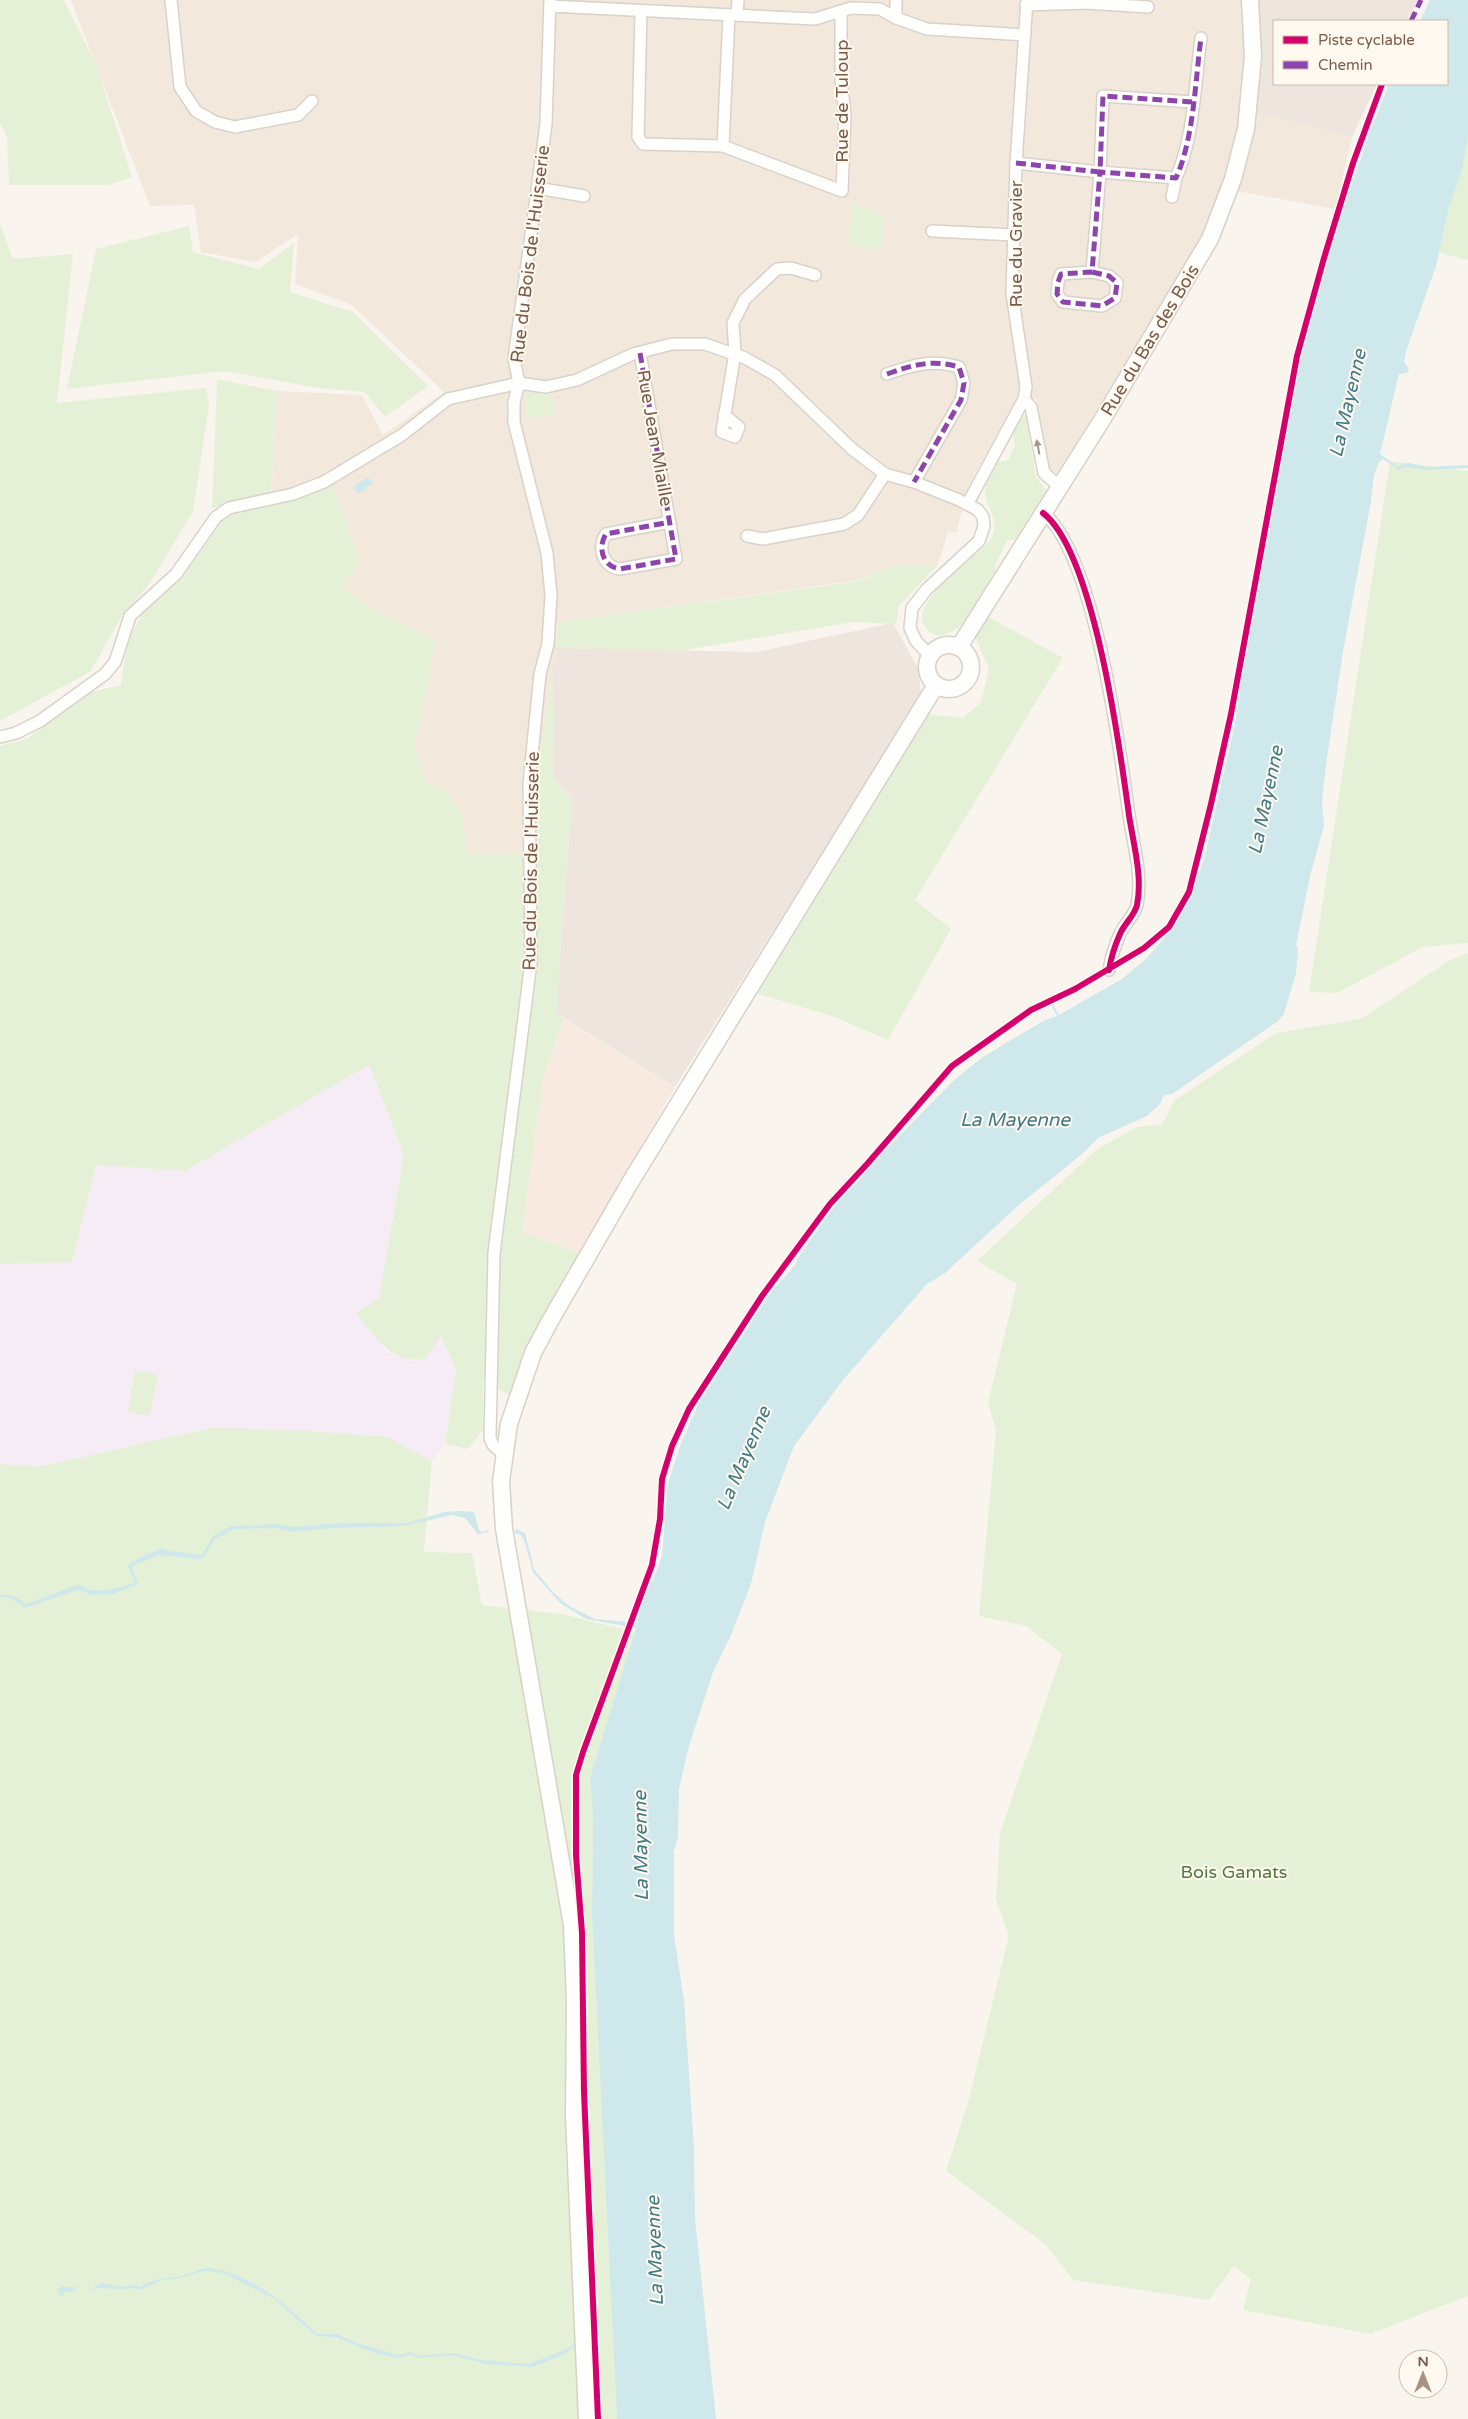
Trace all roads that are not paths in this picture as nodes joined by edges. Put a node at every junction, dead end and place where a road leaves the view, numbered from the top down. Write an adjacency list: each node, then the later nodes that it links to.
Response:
1 (170, 0): 14 (street)
2 (738, 0): 10 (street)
3 (896, 0): 11 (street)
4 (1250, 0): 35 (main road, Rue du Bas des Bois)
5 (1027, 2): 7 (street); 12 (street, Rue du Gravier)
6 (550, 3): 8 (street); 20 (street, Rue du Bois de l'Huisserie)
7 (1148, 7)
8 (642, 11): 10 (street); 16 (street)
9 (842, 12): 10 (street); 11 (street); 16 (street, Rue de Tuloup)
10 (733, 15): 16 (street)
11 (896, 18): 12 (street)
12 (1025, 35): 17 (street, Rue du Gravier)
13 (1200, 38): 15 (street)
14 (312, 101)
15 (1192, 102): 18 (street); 19 (street)
16 (723, 146)
17 (1016, 163): 18 (street); 24 (street, Rue du Gravier)
18 (1100, 172): 19 (street); 25 (street)
19 (1176, 178): 22 (street)
20 (537, 188): 21 (street); 30 (street, Rue du Bois de l'Huisserie)
21 (584, 196)
22 (1172, 197)
23 (932, 231): 24 (street)
24 (1015, 235): 31 (street, Rue du Gravier)
25 (1092, 272): 25 (street)
26 (814, 275): 28 (street)
27 (640, 353): 28 (street); 30 (street); 38 (street, Rue Jean Miaille)
28 (735, 353): 32 (street); 33 (street)
29 (886, 374): 34 (street)
30 (519, 384): 43 (street); 45 (street, Rue du Bois de l'Huisserie)
31 (1024, 399): 35 (street, one-way to 31); 36 (street, Rue du Gravier)
32 (724, 415)
33 (885, 474): 34 (street); 39 (street)
34 (914, 482): 36 (street)
35 (1060, 487): 37 (main road, Rue du Bas des Bois)
36 (968, 503): 41 (street)
37 (1043, 513): 40 (main road, Rue du Bas des Bois); 44 (street)
38 (670, 522): 38 (street, Rue Jean Miaille)
39 (747, 536)
40 (959, 647): 41 (main road); 42 (main road)
41 (930, 656): 42 (main road)
42 (936, 685): 45 (main road)
43 (0, 737)
44 (1109, 970)
45 (504, 1454): 46 (main road)
46 (587, 2419)

